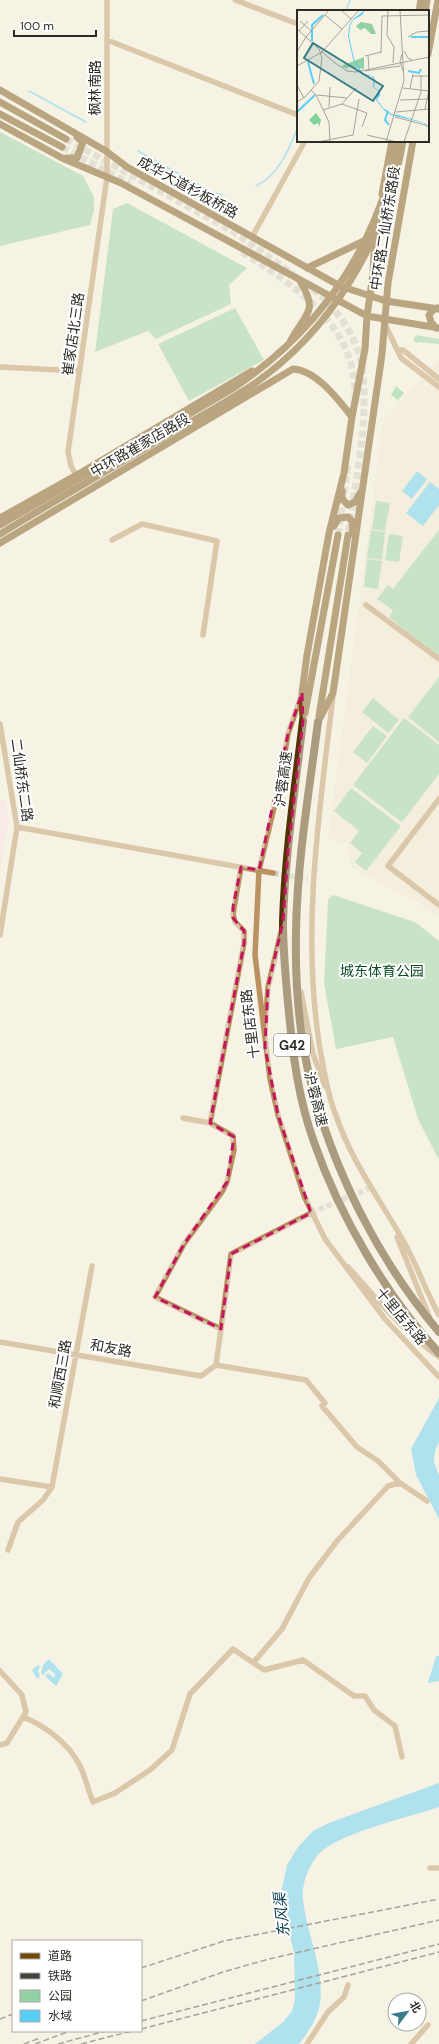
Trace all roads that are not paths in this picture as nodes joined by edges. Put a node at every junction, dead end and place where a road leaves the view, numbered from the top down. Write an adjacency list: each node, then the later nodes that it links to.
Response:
1 (107, 0): 11 (street, 枫林南路)
2 (235, 0): 10 (street)
3 (416, 0): 7 (main road)
4 (421, 0): 8 (main road)
5 (427, 0): 9 (main road)
6 (438, 0): 12 (main road)
7 (415, 10)
8 (419, 10)
9 (425, 10)
10 (297, 24)
11 (107, 40): 16 (street); 26 (street, 枫林南路)
12 (429, 49)
13 (0, 90): 18 (main road, 成华大道杉板桥路)
14 (0, 102): 19 (main road)
15 (0, 114): 25 (main road)
16 (295, 114)
17 (0, 124): 27 (main road, 成华大道杉板桥路)
18 (74, 134): 26 (main road, 成华大道杉板桥路); 27 (main road)
19 (66, 139)
20 (303, 142): 30 (street)
21 (392, 142): 29 (main road, 中环路二仙桥东路段)
22 (396, 142): 50 (main road, bridge)
23 (403, 142): 51 (main road, bridge)
24 (413, 142): 34 (main road, 中环路二仙桥东路段)
25 (62, 147)
26 (106, 151): 28 (street, 枫林南路); 30 (main road, 成华大道杉板桥路)
27 (62, 158): 28 (main road, 成华大道杉板桥路)
28 (107, 177): 32 (main road, 成华大道杉板桥路); 41 (street, 崔家店北三路)
29 (376, 225): 31 (main road); 33 (main road, 中环路二仙桥东路段)
30 (252, 237): 31 (main road, 成华大道杉板桥路)
31 (307, 268): 33 (main road, 成华大道杉板桥路)
32 (299, 280): 36 (main road, 成华大道杉板桥路); 46 (main road, 中环路崔家店路段)
33 (369, 297): 34 (main road, 成华大道杉板桥路); 36 (main road, 中环路二仙桥东路段)
34 (386, 301): 35 (main road, 成华大道杉板桥路); 37 (main road, 中环路二仙桥东路段)
35 (438, 308): 38 (main road)
36 (367, 316): 37 (main road, 成华大道杉板桥路); 44 (main road, 中环路二仙桥东路段)
37 (384, 320): 38 (main road, 成华大道杉板桥路); 39 (street); 47 (main road, 中环路二仙桥东路段)
38 (438, 328)
39 (398, 350): 42 (street); 43 (street)
40 (0, 367): 41 (street)
41 (80, 371): 46 (street, 崔家店北三路)
42 (439, 379)
43 (439, 387)
44 (352, 417): 45 (main road, 中环路二仙桥东路段); 48 (main road, 中环路崔家店路段)
45 (344, 473): 47 (main road); 56 (main road)
46 (76, 476): 48 (street, 崔家店北三路); 49 (main road, 中环路崔家店路段)
47 (364, 480): 57 (main road)
48 (87, 491): 55 (main road, 中环路崔家店路段)
49 (0, 518)
50 (0, 525)
51 (0, 534)
52 (338, 535): 63 (main road)
53 (348, 535): 64 (main road)
54 (112, 540): 59 (street)
55 (0, 543)
56 (327, 546): 57 (main road); 62 (main road)
57 (353, 552): 61 (main road)
58 (366, 605): 60 (street)
59 (203, 635)
60 (439, 660)
61 (333, 693): 64 (main road); 76 (street)
62 (302, 694): 63 (main road); 69 (street, 十里店东路)
63 (303, 721): 72 (highway, 沪蓉高速 / G42)
64 (318, 722): 74 (highway, 沪蓉高速 / G42)
65 (0, 724): 67 (street, 二仙桥东二路)
66 (439, 799): 71 (street)
67 (17, 827): 68 (street); 73 (street, 二仙桥东二路)
68 (241, 867): 69 (street); 78 (street)
69 (259, 870): 70 (street); 75 (street, 十里店东路)
70 (273, 873)
71 (439, 905)
72 (283, 922): 75 (street); 87 (highway, 沪蓉高速 / G42)
73 (0, 935)
74 (296, 964): 76 (street); 84 (highway, 沪蓉高速 / G42)
75 (265, 1047): 80 (street, 十里店东路)
76 (334, 1111): 79 (street)
77 (182, 1118): 78 (street)
78 (210, 1123): 85 (street)
79 (385, 1211): 83 (street); 84 (street)
80 (311, 1213): 81 (street, 十里店东路); 85 (street)
81 (325, 1239): 87 (street); 93 (street, 十里店东路)
82 (92, 1266): 90 (street, 和顺西三路)
83 (439, 1314)
84 (431, 1322): 86 (highway, 沪蓉高速 / G42)
85 (221, 1329): 92 (street)
86 (438, 1330)
87 (421, 1340): 89 (highway, 沪蓉高速 / G42); 91 (street)
88 (0, 1342): 90 (street, 和友路)
89 (439, 1353)
90 (76, 1354): 92 (street, 和友路); 96 (street, 和顺西三路)
91 (439, 1357)
92 (216, 1365): 95 (street)
93 (439, 1377)
94 (0, 1479): 96 (street)
95 (400, 1483): 97 (street); 99 (street)
96 (52, 1487): 98 (street)
97 (427, 1501)
98 (8, 1550)
99 (253, 1663): 101 (street); 103 (street)
100 (0, 1671): 101 (street)
101 (23, 1716): 102 (street)
102 (0, 1745)
103 (402, 1757)
104 (430, 1868): 105 (street)
105 (439, 1868)
106 (348, 1985): 108 (street)
107 (428, 2025): 109 (street)
108 (307, 2044)
109 (411, 2044)

